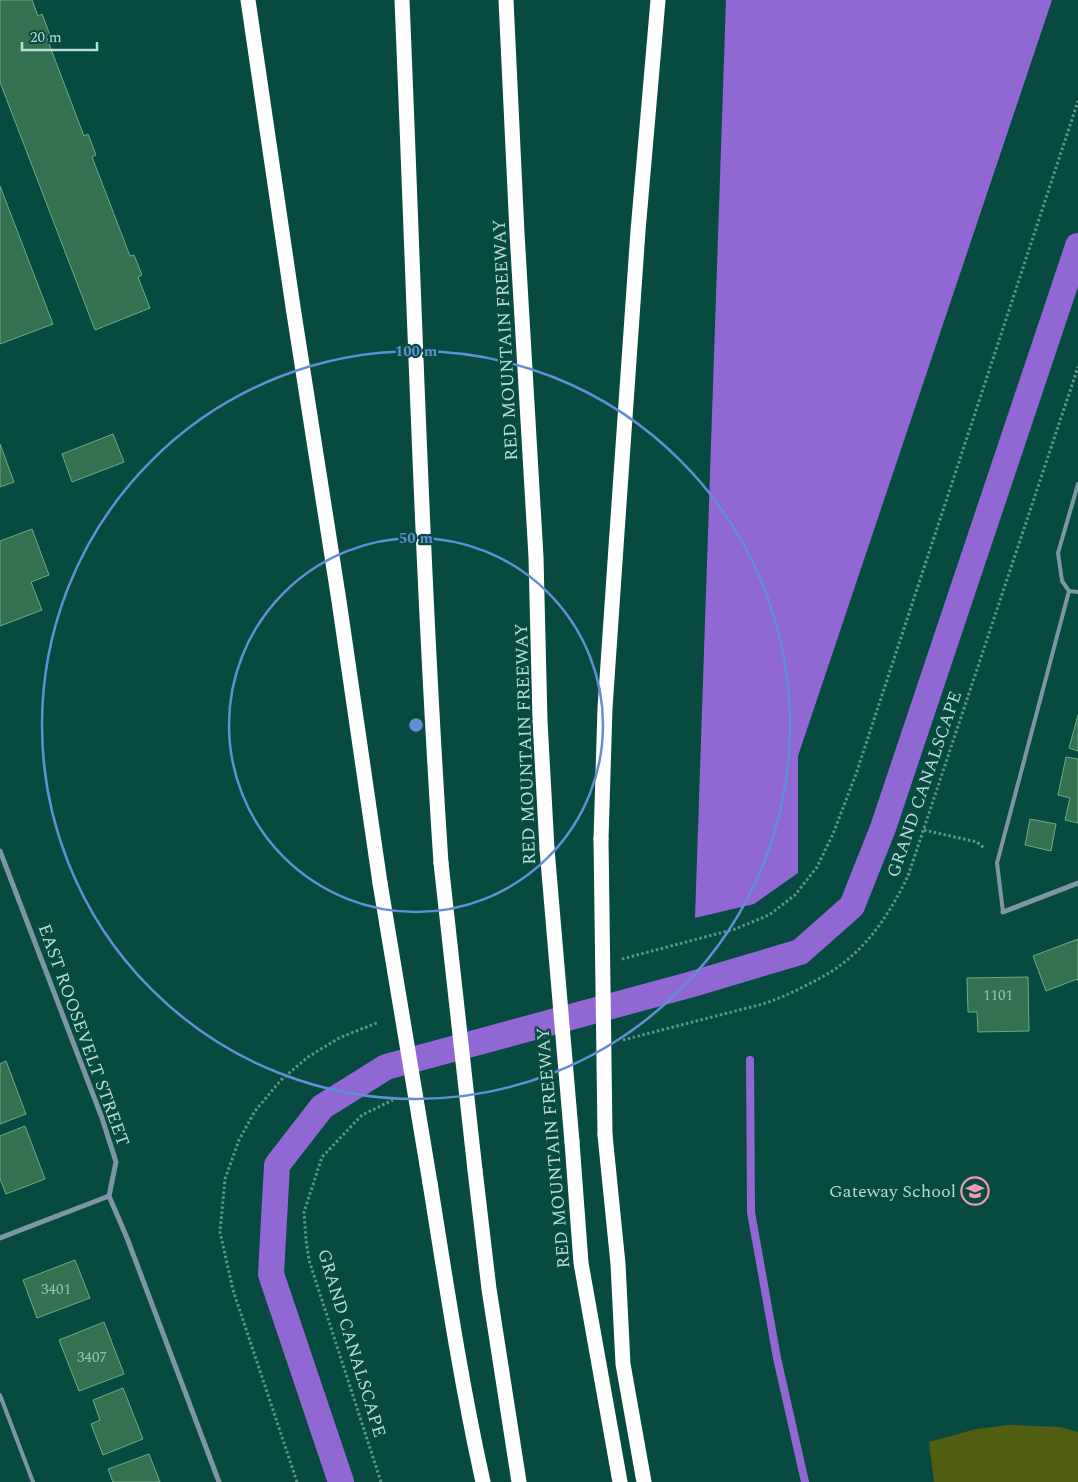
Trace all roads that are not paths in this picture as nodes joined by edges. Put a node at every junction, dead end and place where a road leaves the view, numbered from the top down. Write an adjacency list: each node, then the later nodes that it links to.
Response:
1 (248, 0): 16 (highway, bridge)
2 (402, 0): 17 (highway, bridge)
3 (506, 0): 18 (highway, RED MOUNTAIN FREEWAY, bridge)
4 (658, 0): 19 (highway, bridge)
5 (1078, 484): 6 (lane)
6 (1069, 591): 7 (lane); 10 (lane)
7 (1078, 592)
8 (0, 851): 11 (street, EAST ROOSEVELT STREET)
9 (1078, 883): 10 (street)
10 (1004, 912)
11 (109, 1196): 12 (street); 15 (street)
12 (0, 1238)
13 (0, 1395): 14 (lane)
14 (33, 1482)
15 (219, 1482)
16 (483, 1482)
17 (519, 1482)
18 (620, 1482)
19 (644, 1482)

